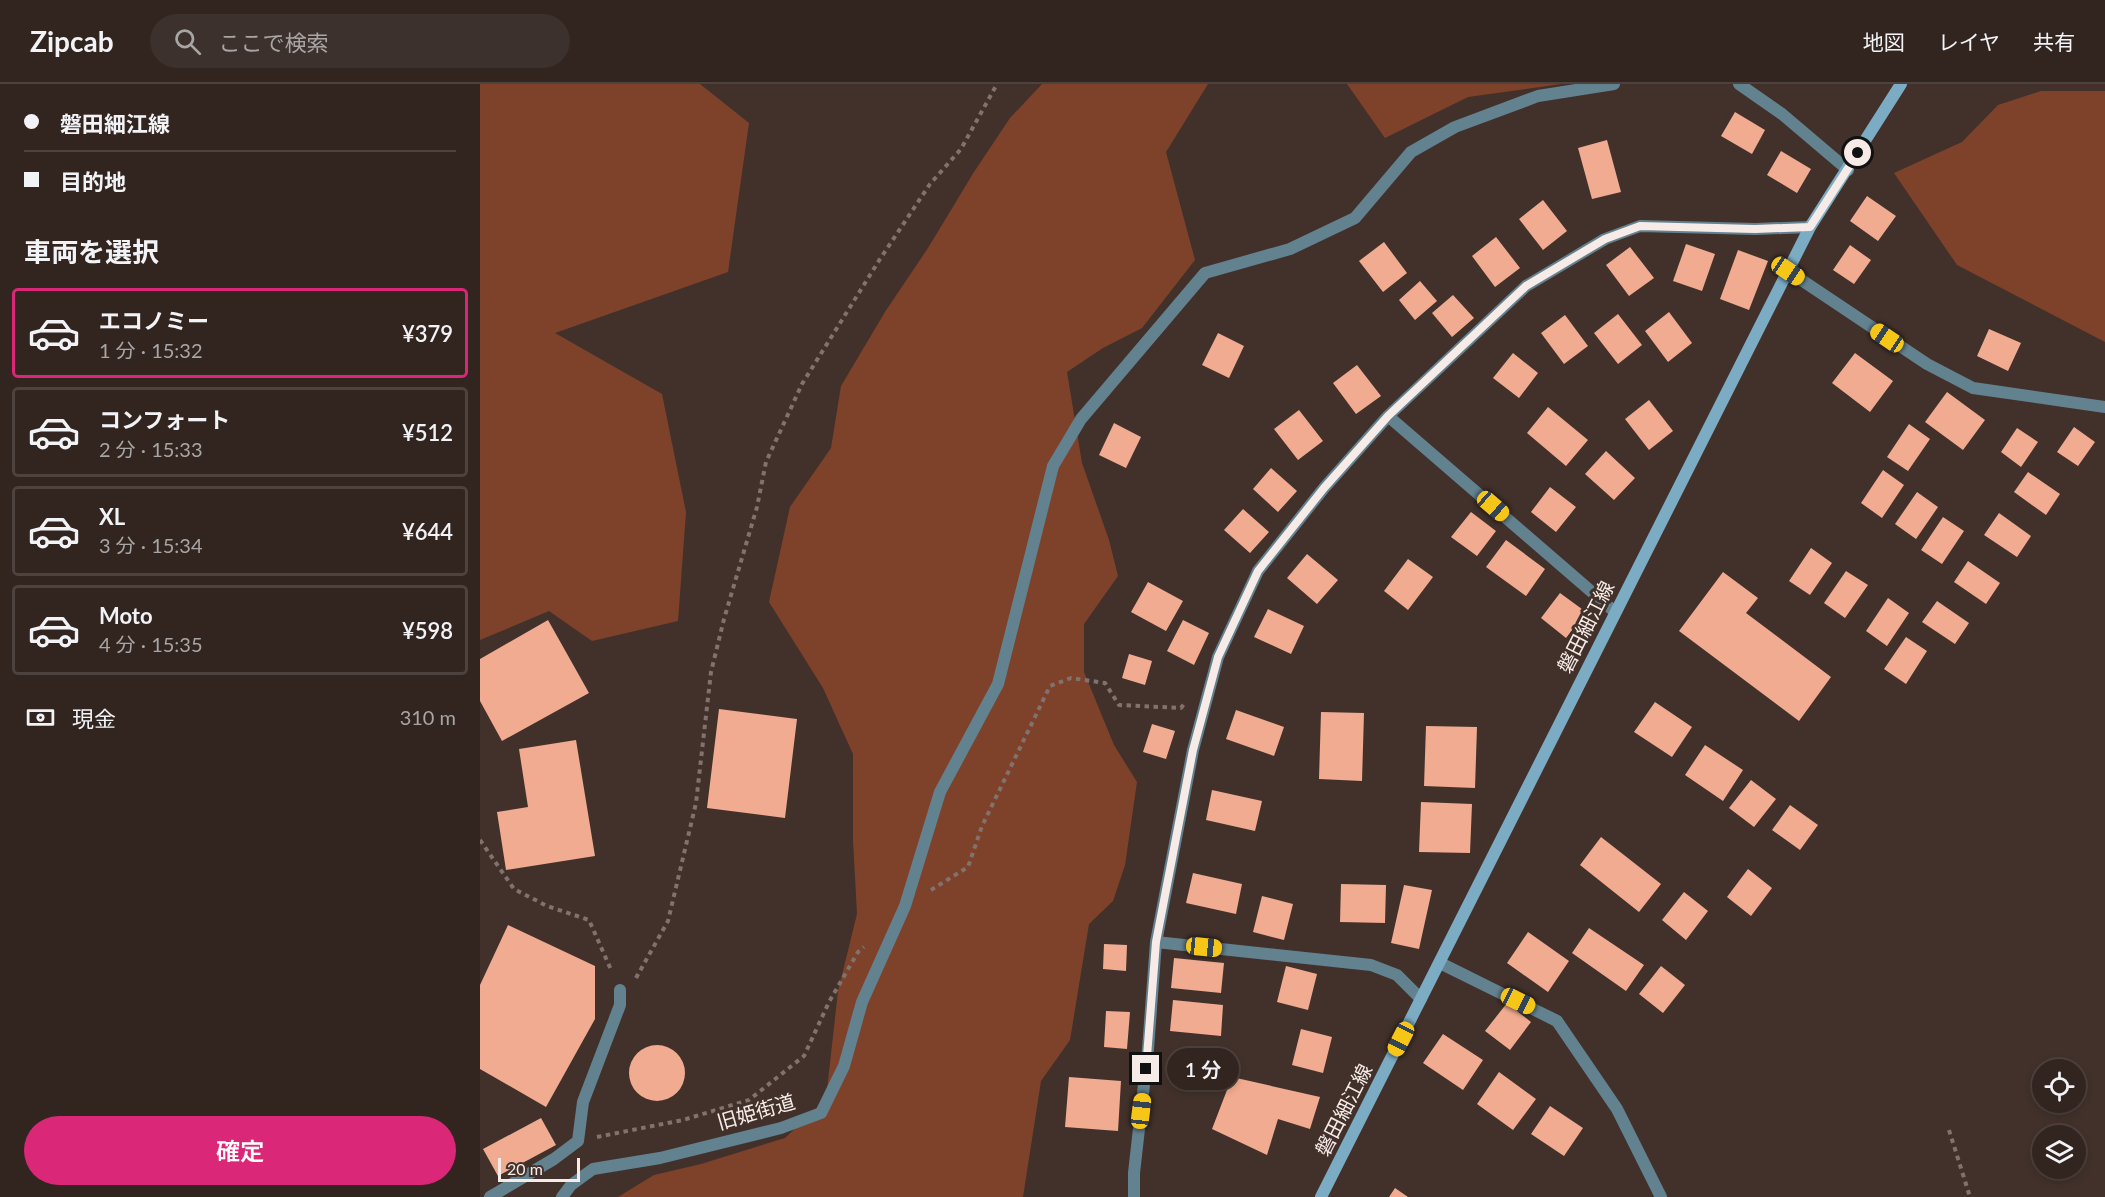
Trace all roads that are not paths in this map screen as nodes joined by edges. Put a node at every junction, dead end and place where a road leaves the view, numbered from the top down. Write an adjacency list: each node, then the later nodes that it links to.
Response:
1 (1614, 84): 15 (street, 旧姫街道)
2 (1739, 84): 4 (street)
3 (1901, 84): 4 (main road, 磐田細江線)
4 (1848, 170): 5 (main road, 磐田細江線)
5 (1810, 227): 6 (main road, 磐田細江線); 8 (street)
6 (1788, 271): 7 (street); 9 (main road, 磐田細江線)
7 (2105, 407)
8 (1388, 416): 9 (street); 10 (street)
9 (1615, 612): 11 (main road, 磐田細江線)
10 (1156, 942): 13 (street); 16 (street)
11 (1440, 963): 13 (main road, 磐田細江線); 18 (street)
12 (620, 990): 14 (street)
13 (1421, 999): 17 (main road, 磐田細江線)
14 (490, 1197)
15 (562, 1197)
16 (1134, 1197)
17 (1321, 1197)
18 (1661, 1197)

